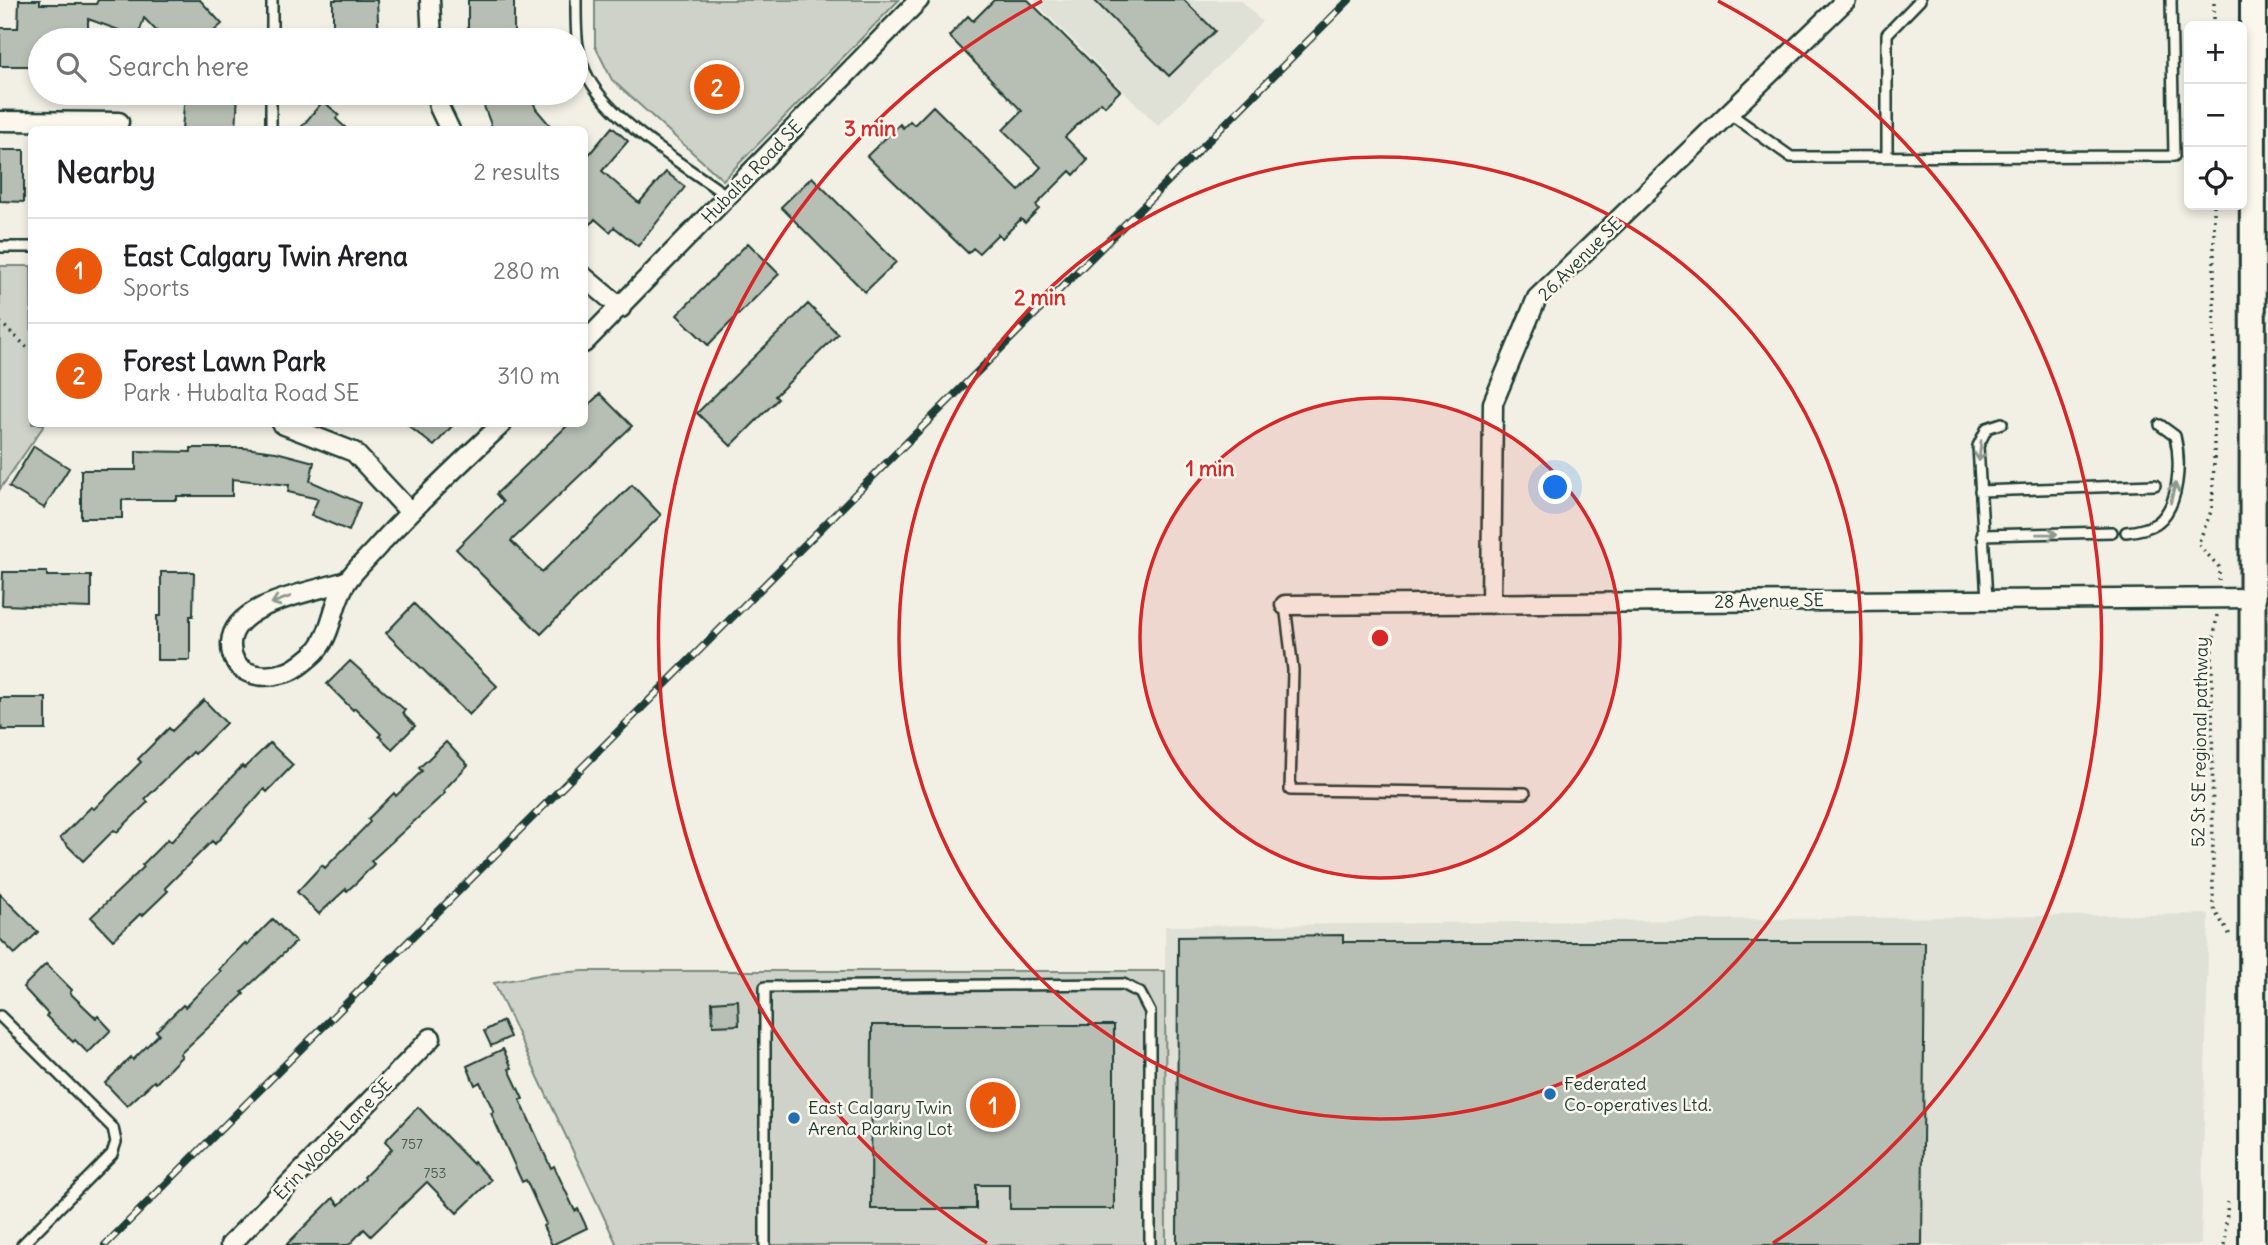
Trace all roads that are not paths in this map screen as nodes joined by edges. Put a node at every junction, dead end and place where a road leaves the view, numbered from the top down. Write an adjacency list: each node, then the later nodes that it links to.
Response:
1 (272, 0): 9 (lane)
2 (430, 0): 10 (street)
3 (576, 0): 11 (lane)
4 (919, 0): 21 (street, Hubalta Road SE)
5 (1846, 0): 15 (street, 26 Avenue SE)
6 (1920, 0): 20 (lane)
7 (2171, 0): 20 (lane)
8 (2253, 0): 38 (main road)
9 (272, 28)
10 (431, 28)
11 (576, 28)
12 (588, 78): 21 (lane)
13 (271, 105): 18 (lane)
14 (439, 105): 19 (street)
15 (1729, 113): 20 (lane); 40 (street, 26 Avenue SE)
16 (0, 121): 17 (street)
17 (119, 122)
18 (271, 126)
19 (448, 126)
20 (1887, 156)
21 (728, 197): 25 (street, Hubalta Road SE)
22 (0, 247): 23 (lane)
23 (28, 247)
24 (588, 280): 25 (street)
25 (621, 308): 26 (street, Hubalta Road SE)
26 (588, 340)
27 (2002, 424): 32 (lane, one-way to 32)
28 (2160, 425): 35 (lane, one-way to 28)
29 (290, 427): 33 (street)
30 (499, 427): 33 (street)
31 (2155, 485): 32 (lane)
32 (1980, 491): 36 (lane)
33 (410, 512): 37 (street)
34 (2112, 532): 36 (lane, one-way to 34)
35 (2126, 532)
36 (1983, 535): 39 (lane)
37 (346, 581): 37 (street, one-way to 37)
38 (2254, 598): 39 (street, 28 Avenue SE); 49 (main road)
39 (1987, 599): 40 (street, 28 Avenue SE)
40 (1491, 604): 41 (street, 28 Avenue SE)
41 (1285, 605): 42 (lane)
42 (1525, 793)
43 (0, 1016): 46 (lane)
44 (431, 1038): 45 (street, Erin Woods Lane SE)
45 (235, 1243)
46 (22, 1245)
47 (765, 1245): 48 (lane)
48 (1150, 1245)
49 (2252, 1245)

